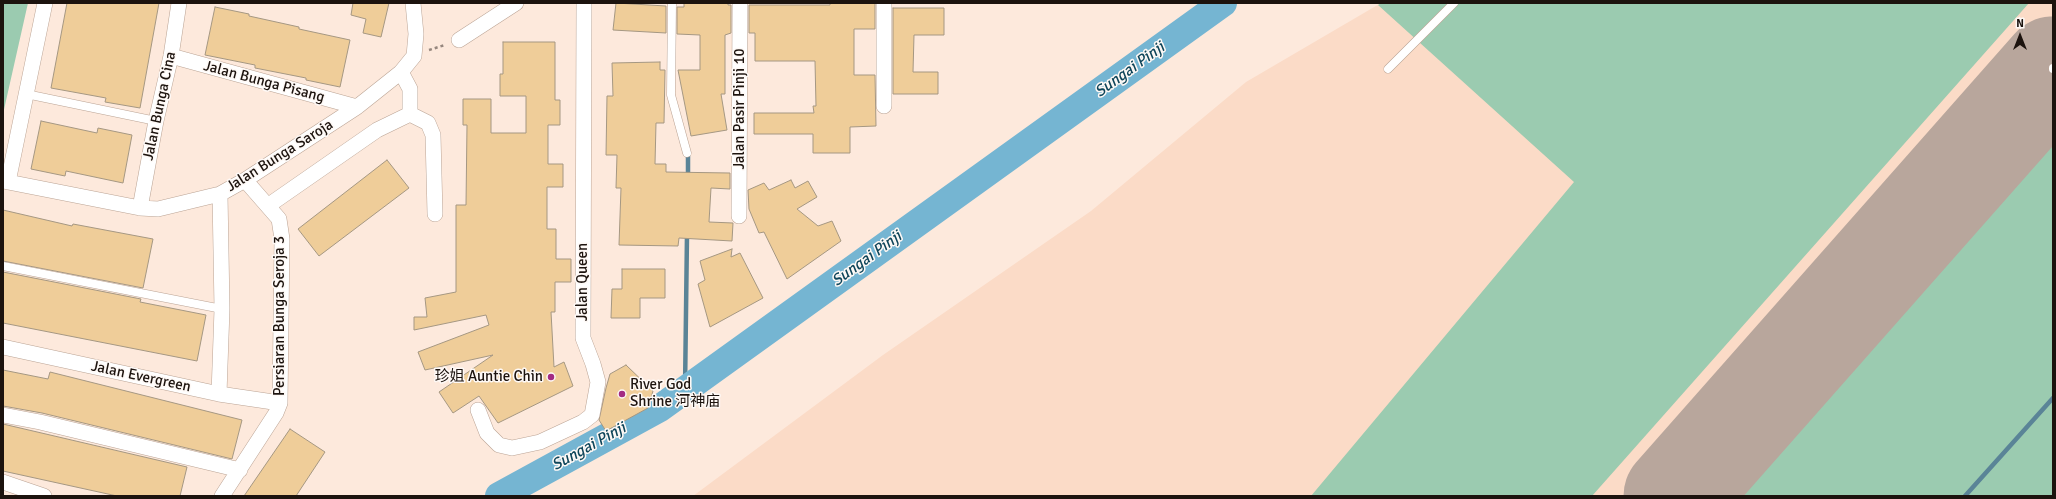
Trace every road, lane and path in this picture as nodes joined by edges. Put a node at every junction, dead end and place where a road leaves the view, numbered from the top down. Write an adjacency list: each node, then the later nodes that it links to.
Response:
1 (45, 3): 15 (street)
2 (179, 3): 11 (street, Jalan Bunga Cina)
3 (413, 3): 12 (street)
4 (516, 3): 10 (street)
5 (584, 3): 33 (street, Jalan Queen)
6 (672, 3): 20 (lane)
7 (740, 3): 27 (street, Jalan Pasir Pinji 10)
8 (884, 3): 16 (street)
9 (1454, 3): 13 (lane)
10 (459, 40): 12 (path)
11 (171, 56): 17 (street, Jalan Bunga Pisang); 19 (street, Jalan Bunga Cina)
12 (414, 56): 14 (street, Jalan Bunga Saroja)
13 (1388, 69)
14 (401, 72): 17 (street, Jalan Bunga Saroja); 18 (street)
15 (26, 94): 19 (lane); 22 (street)
16 (884, 106)
17 (357, 108): 21 (street, Jalan Bunga Saroja)
18 (410, 114): 24 (street); 26 (street)
19 (156, 121): 25 (street, Jalan Bunga Cina)
20 (687, 153)
21 (245, 180): 23 (street, Jalan Bunga Saroja); 24 (street, Persiaran Bunga Seroja 3)
22 (5, 182): 25 (street, Jalan Bunga Saroja)
23 (220, 194): 25 (street, Jalan Bunga Saroja); 29 (street)
24 (268, 205): 32 (street, Persiaran Bunga Seroja 3)
25 (140, 208)
26 (435, 214)
27 (739, 216)
28 (3, 266): 29 (lane)
29 (222, 309): 31 (street)
30 (3, 347): 31 (street, Jalan Evergreen)
31 (219, 394): 32 (street, Jalan Evergreen)
32 (280, 403): 35 (street, Persiaran Bunga Seroja 3)
33 (478, 410)
34 (3, 415): 35 (street)
35 (240, 470): 38 (street, Persiaran Bunga Seroja 3)
36 (3, 482): 37 (street)
37 (44, 496)
38 (222, 496)

